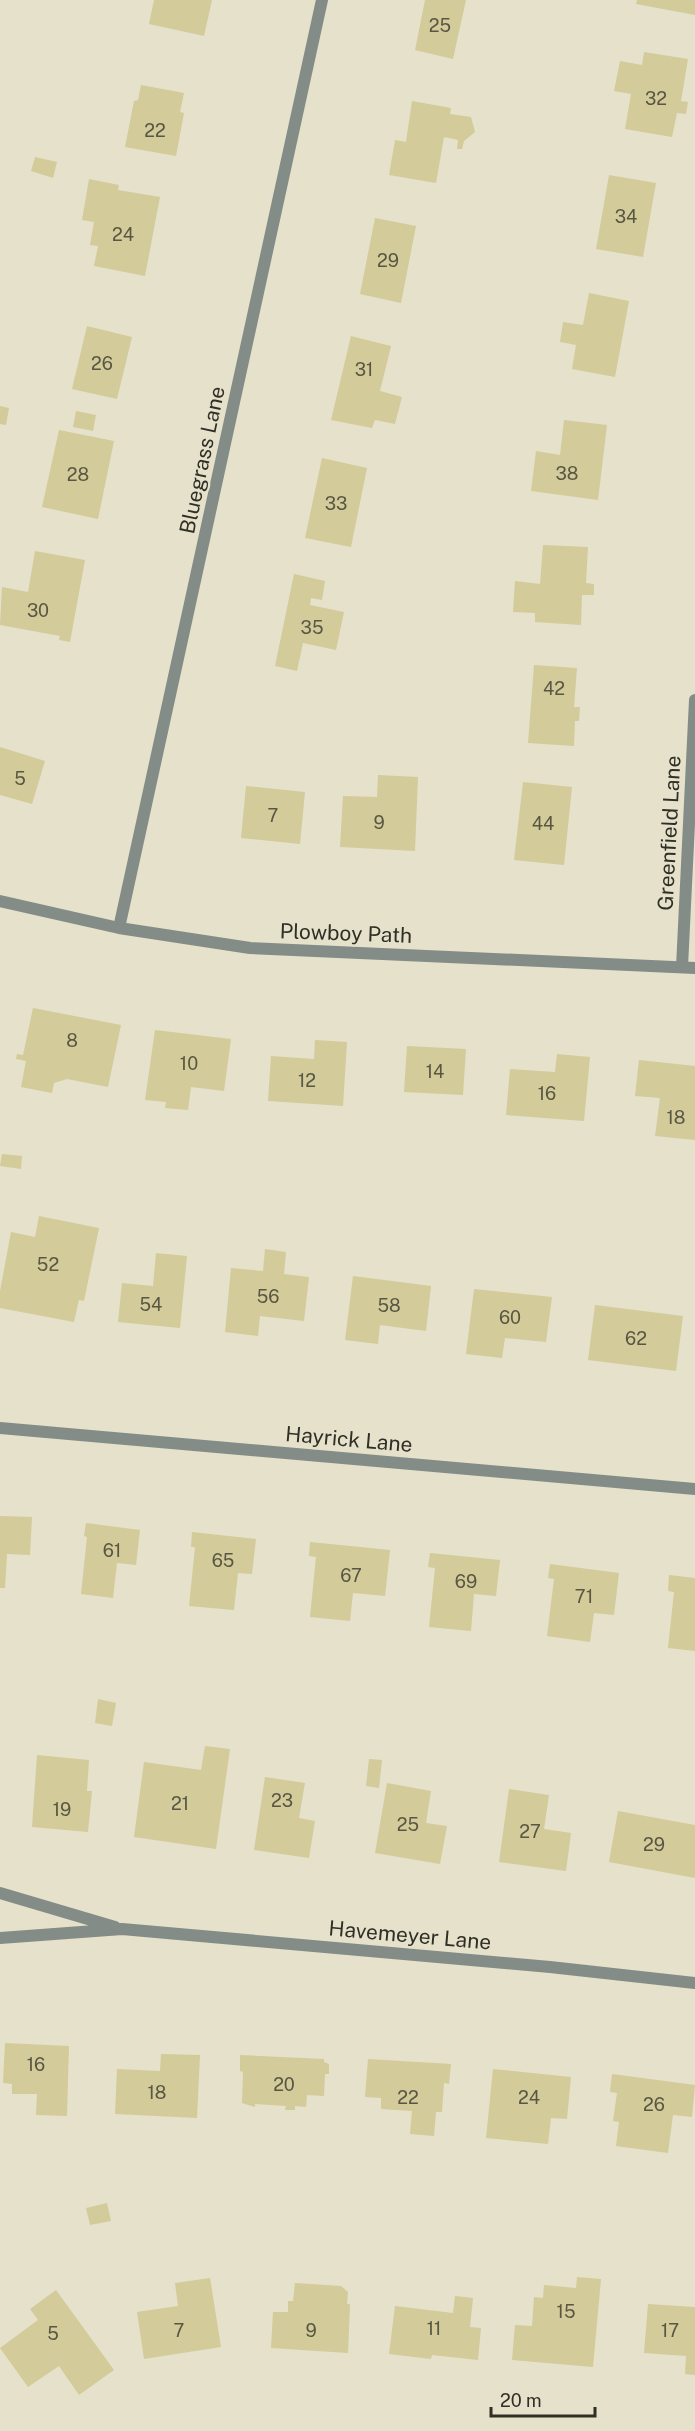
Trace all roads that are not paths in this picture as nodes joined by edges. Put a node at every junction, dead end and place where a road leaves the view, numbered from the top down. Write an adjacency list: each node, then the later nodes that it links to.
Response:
1 (322, 0): 4 (street, Bluegrass Lane)
2 (695, 700): 5 (street, Greenfield Lane)
3 (0, 901): 4 (street, Plowboy Path)
4 (119, 928): 5 (street, Plowboy Path)
5 (689, 968)
6 (0, 1428): 7 (street, Hayrick Lane)
7 (695, 1489)
8 (0, 1893): 9 (street, Havemeyer Lane)
9 (122, 1929): 10 (street, Havemeyer Lane); 11 (street, Havemeyer Lane)
10 (0, 1938)
11 (695, 1983)

